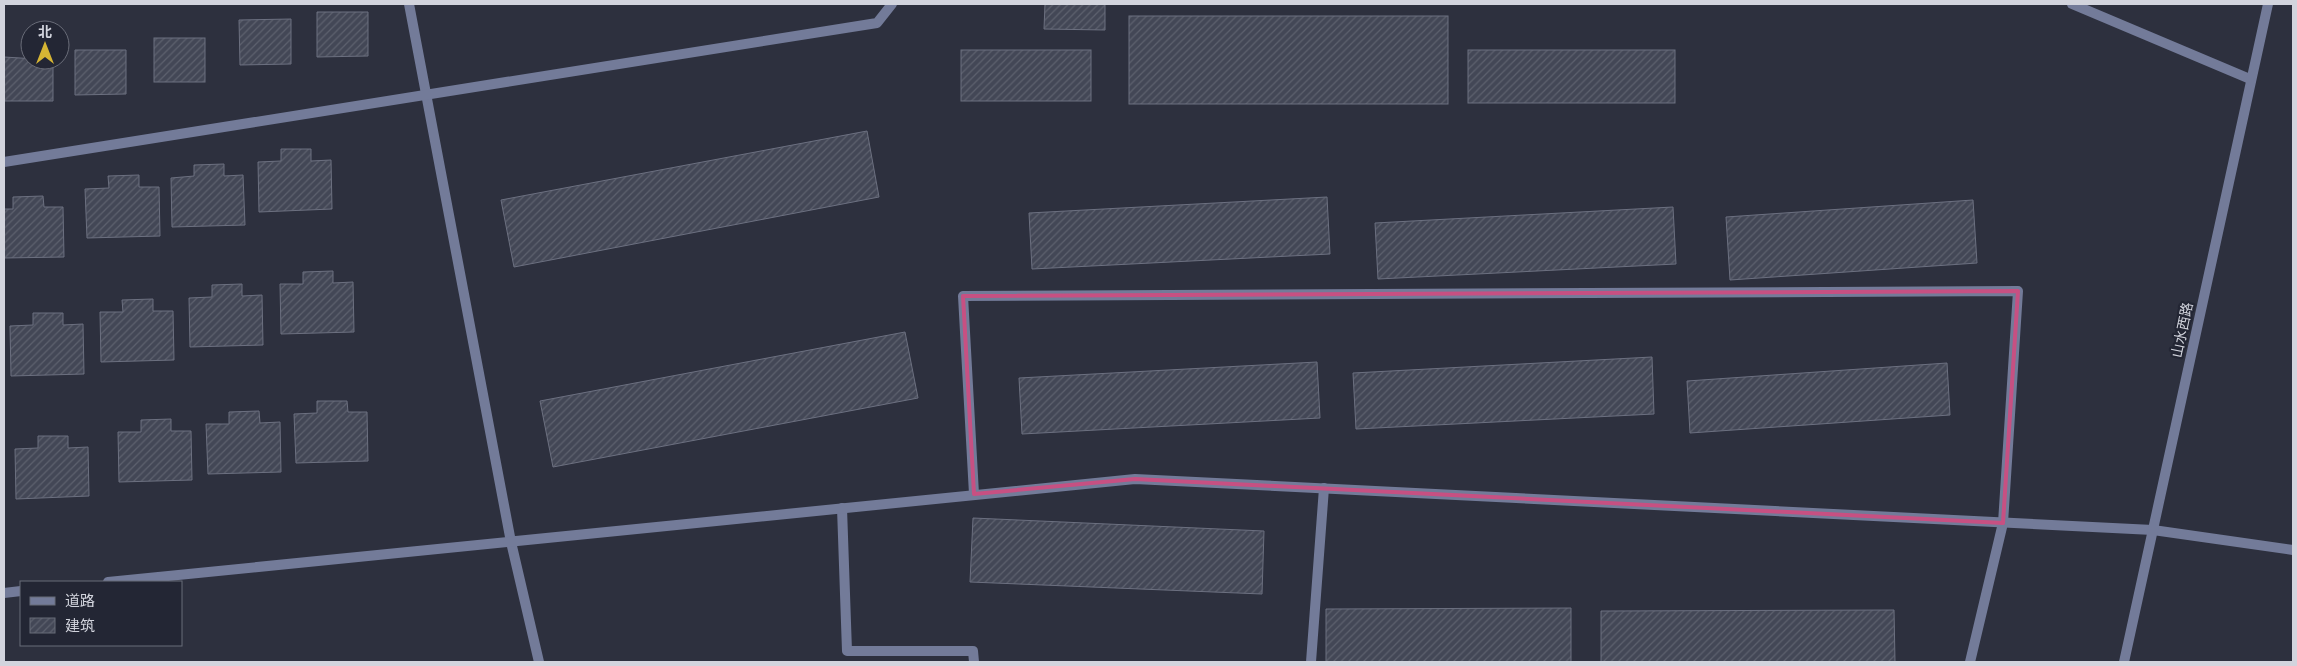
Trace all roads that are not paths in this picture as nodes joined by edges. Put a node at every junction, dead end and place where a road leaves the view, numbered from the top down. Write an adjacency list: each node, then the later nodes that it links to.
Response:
1 (409, 4): 6 (street)
2 (892, 4): 6 (street)
3 (2072, 4): 5 (street)
4 (2268, 4): 5 (street, 山水西路)
5 (2250, 79): 12 (street, 山水西路)
6 (426, 94): 7 (street); 13 (street)
7 (4, 162)
8 (1324, 488): 9 (street); 11 (street); 20 (street)
9 (974, 494): 10 (street); 11 (street)
10 (842, 508): 13 (street); 19 (street)
11 (2003, 523): 12 (street); 21 (street)
12 (2152, 530): 14 (street); 22 (street, 山水西路)
13 (511, 542): 15 (street); 18 (street)
14 (2293, 550)
15 (118, 581)
16 (20, 591): 17 (street)
17 (4, 592)
18 (539, 662)
19 (974, 662)
20 (1311, 662)
21 (1970, 662)
22 (2124, 662)

